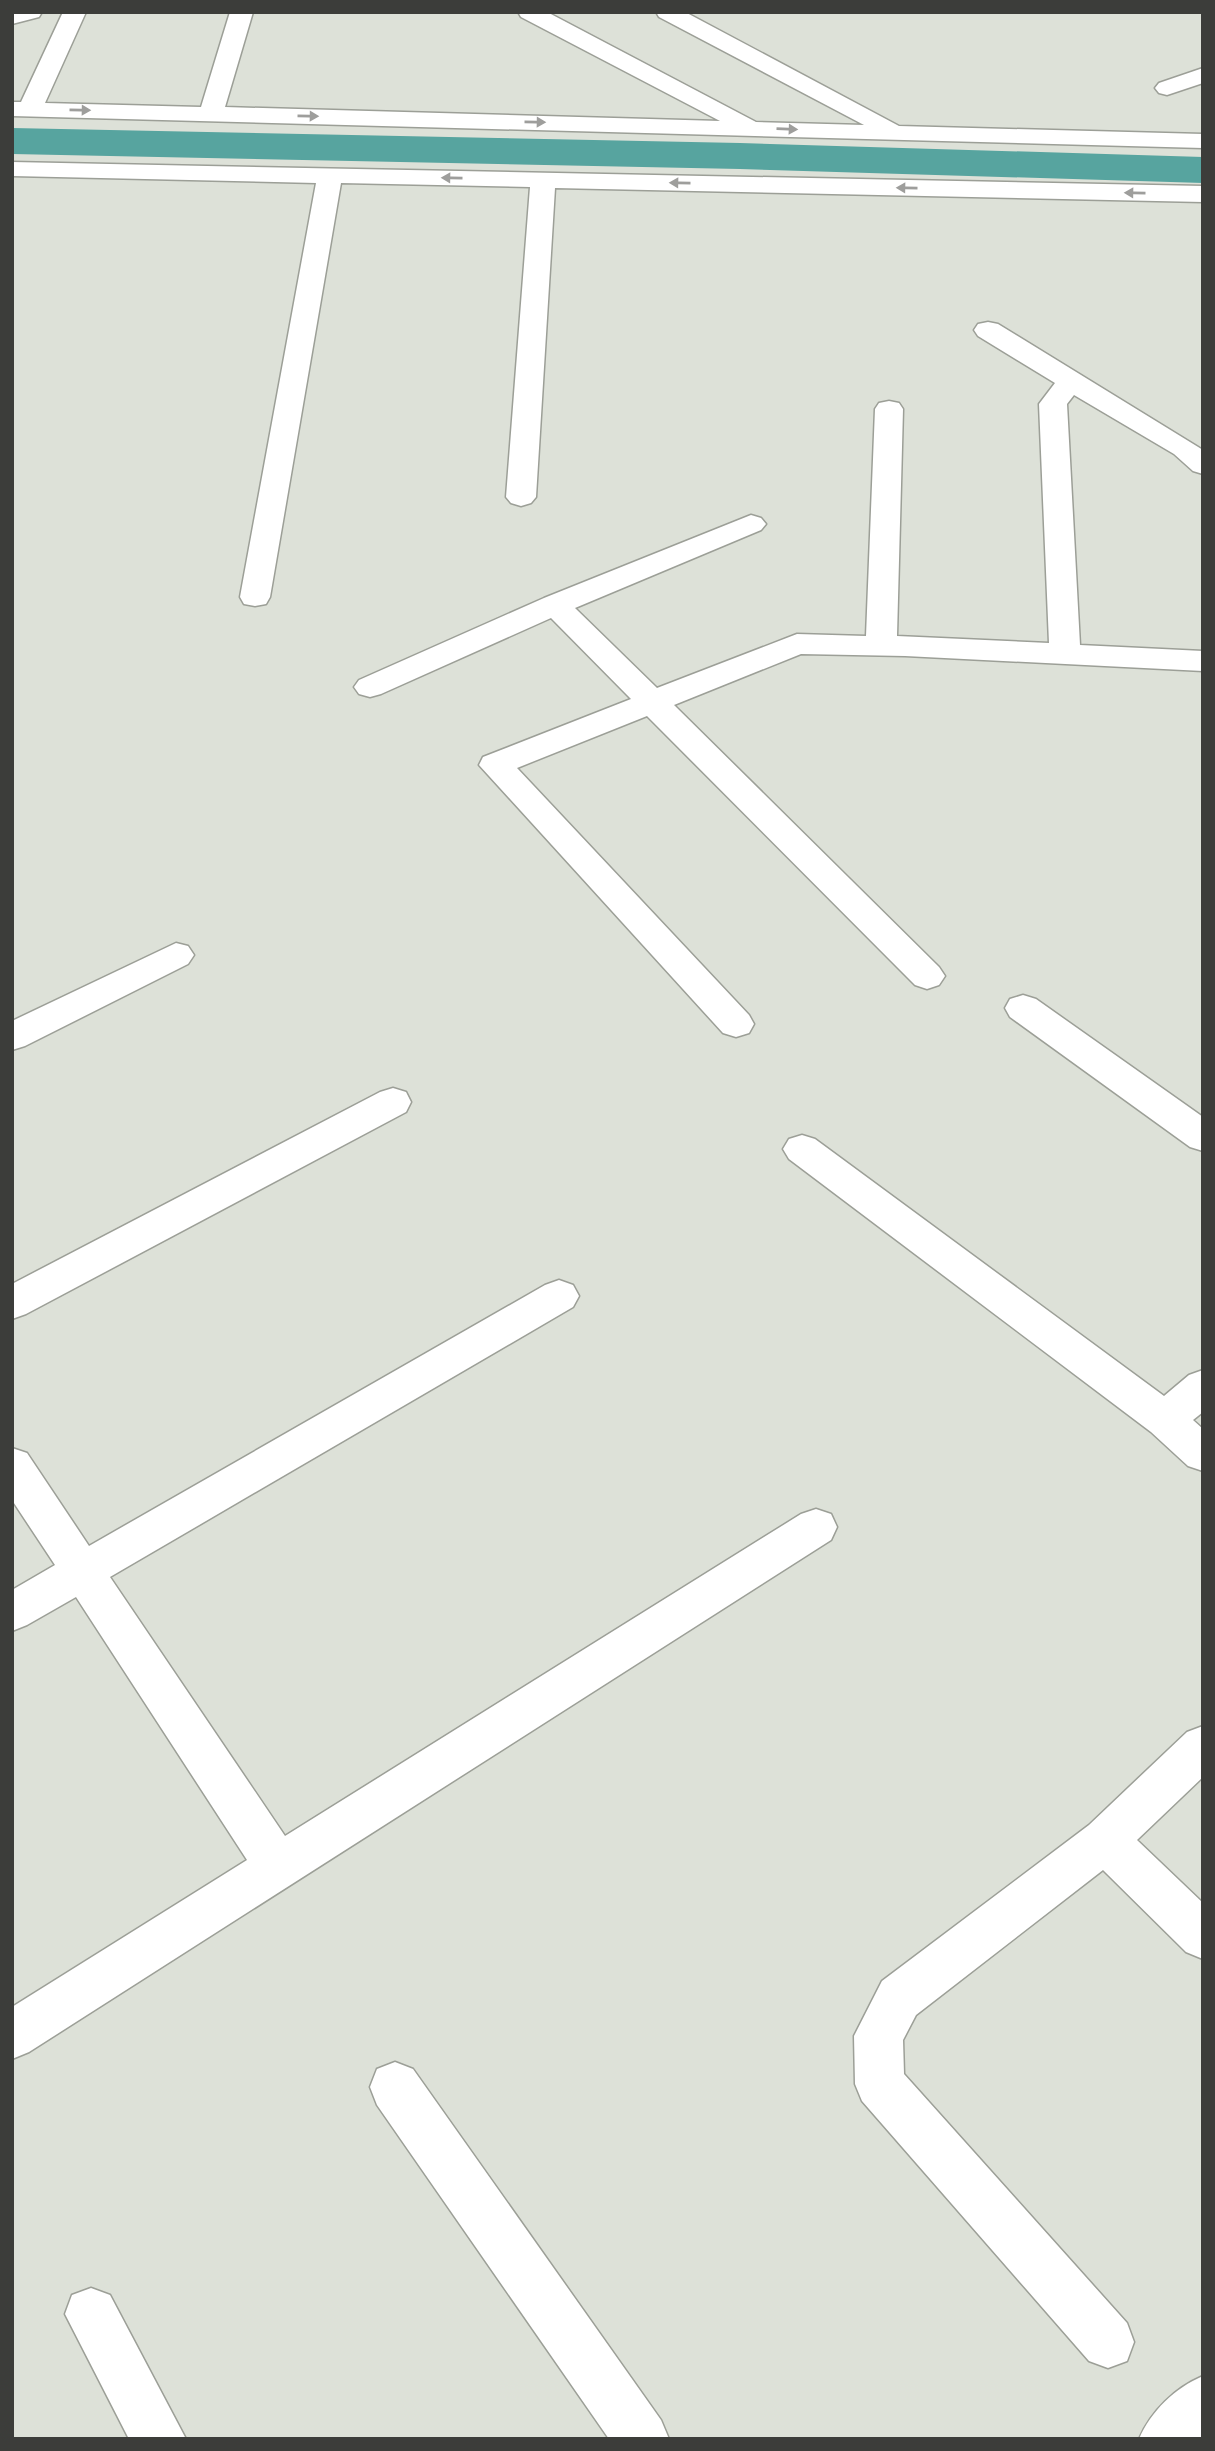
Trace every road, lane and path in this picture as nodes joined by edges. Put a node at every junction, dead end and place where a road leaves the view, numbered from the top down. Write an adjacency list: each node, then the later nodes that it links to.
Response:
1 (31, 12): 6 (street)
2 (75, 12): 9 (street)
3 (242, 12): 10 (street)
4 (529, 12): 11 (street)
5 (667, 12): 12 (street)
6 (12, 17)
7 (1203, 75): 8 (street)
8 (1167, 88)
9 (21, 109): 10 (street, one-way to 10)
10 (211, 114): 11 (street, one-way to 11)
11 (753, 128): 12 (street, one-way to 12)
12 (896, 132): 13 (street)
13 (1203, 141)
14 (12, 169): 15 (street)
15 (330, 176): 16 (street, one-way to 15); 24 (street)
16 (543, 180): 17 (street, one-way to 16); 22 (street)
17 (1203, 194)
18 (988, 330): 19 (street)
19 (1074, 383): 21 (street); 27 (street)
20 (889, 409): 26 (street)
21 (1203, 465)
22 (522, 496)
23 (751, 524): 25 (street)
24 (255, 597)
25 (555, 605): 29 (street); 30 (street)
26 (881, 645): 27 (street); 30 (street)
27 (1065, 653): 28 (street)
28 (1203, 661)
29 (370, 687)
30 (654, 701): 32 (street); 34 (street)
31 (176, 956): 35 (street)
32 (927, 975)
33 (1023, 1008): 37 (street)
34 (736, 1024)
35 (12, 1037)
36 (393, 1102): 40 (street)
37 (1203, 1137)
38 (802, 1149): 42 (street)
39 (559, 1296): 46 (street)
40 (12, 1303)
41 (1203, 1387): 42 (street)
42 (1165, 1420): 43 (street)
43 (1203, 1454)
44 (12, 1465): 46 (street)
45 (816, 1527): 50 (street)
46 (83, 1571): 47 (street); 50 (street)
47 (12, 1612)
48 (1203, 1747): 49 (street)
49 (1105, 1840): 51 (street); 55 (street)
50 (278, 1866): 52 (street)
51 (1203, 1936)
52 (12, 2035)
53 (395, 2087): 58 (street)
54 (91, 2314): 57 (street)
55 (1108, 2342)
56 (1203, 2403): 59 (street)
57 (159, 2439)
58 (642, 2439)
59 (1166, 2439)

